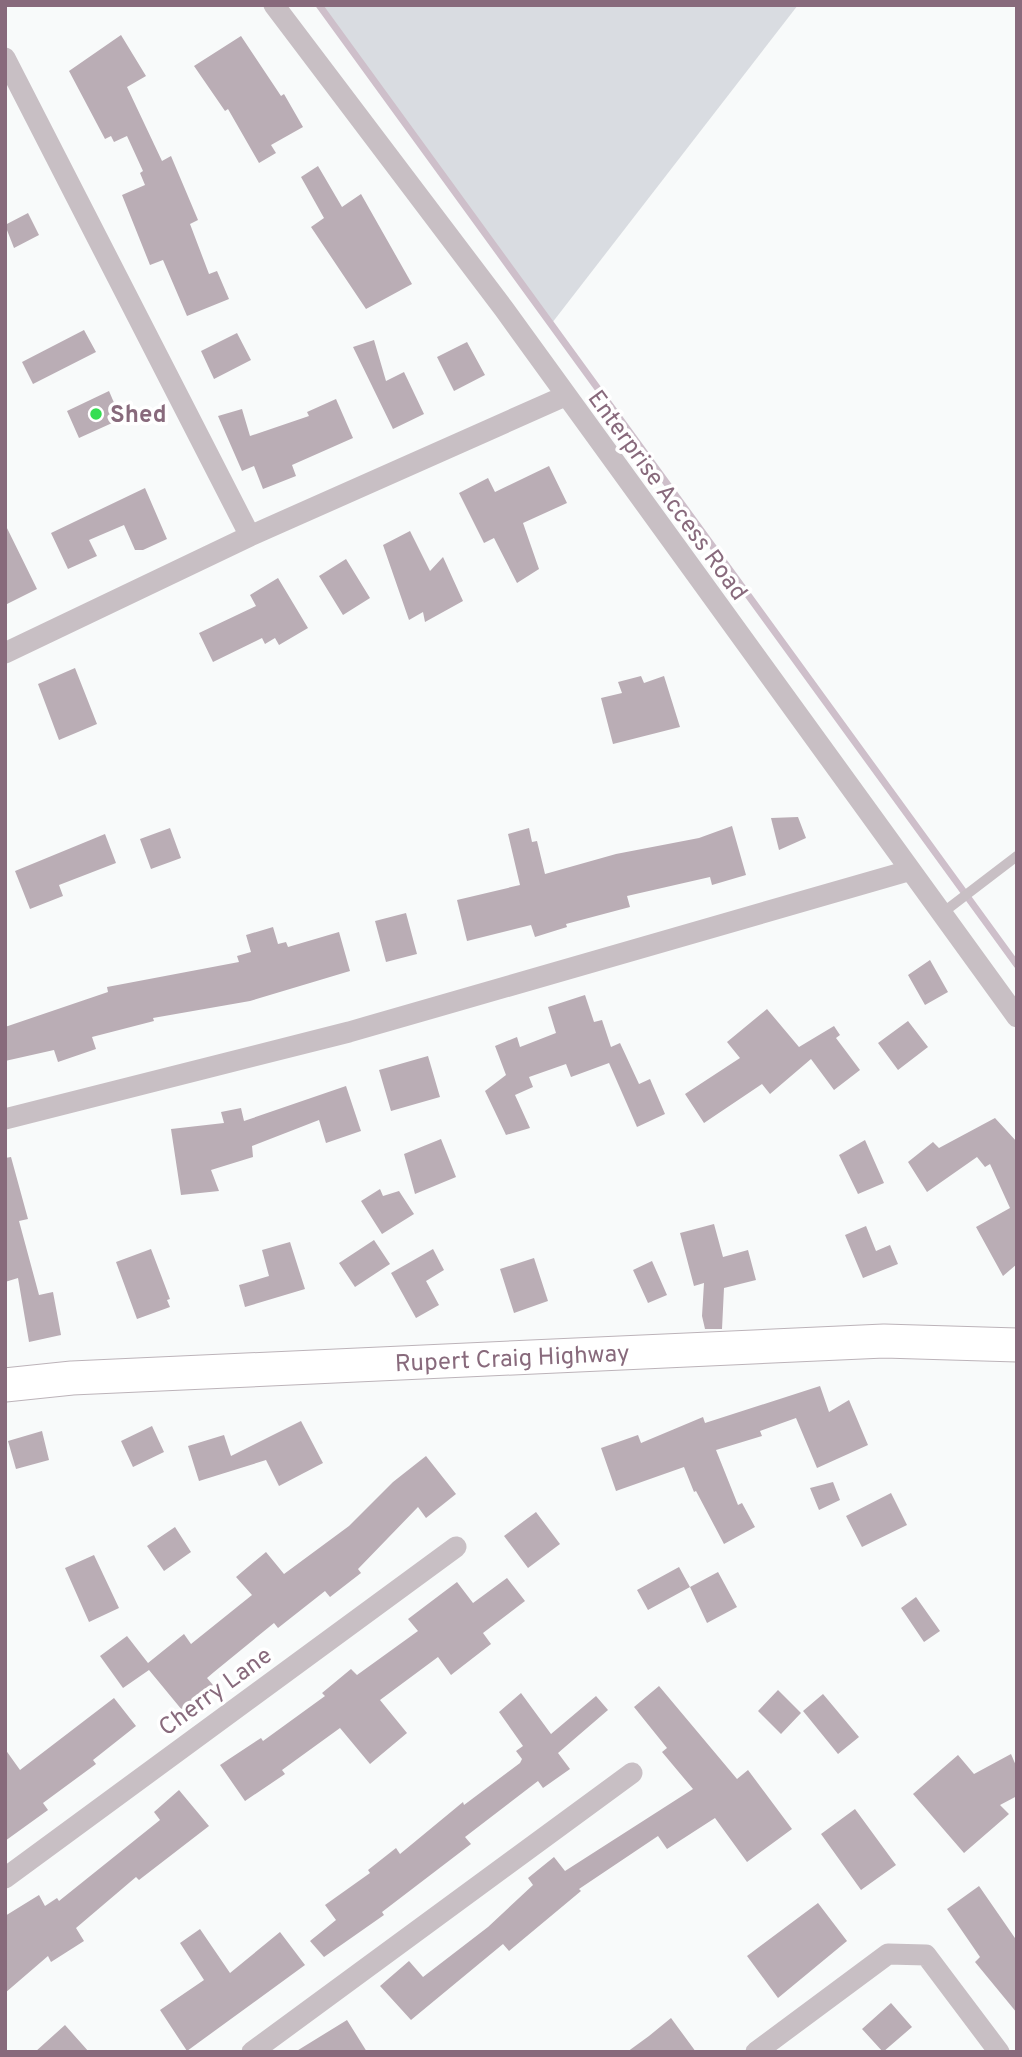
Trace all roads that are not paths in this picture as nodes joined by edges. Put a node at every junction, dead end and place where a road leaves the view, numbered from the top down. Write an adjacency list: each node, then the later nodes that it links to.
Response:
1 (275, 5): 3 (street, Enterprise Access Road)
2 (5, 58): 4 (street)
3 (565, 396): 4 (street); 7 (street, Enterprise Access Road)
4 (250, 536): 5 (street)
5 (7, 649)
6 (1017, 856): 8 (lane)
7 (908, 871): 8 (street, Enterprise Access Road); 10 (street)
8 (941, 914): 9 (street, Enterprise Access Road)
9 (1017, 1017)
10 (5, 1119)
11 (1017, 1345): 12 (main road, Rupert Craig Highway)
12 (5, 1385)
13 (456, 1547): 15 (street, Cherry Lane)
14 (632, 1773): 16 (street)
15 (5, 1878)
16 (251, 2052)
17 (756, 2052): 18 (street)
18 (999, 2052)

